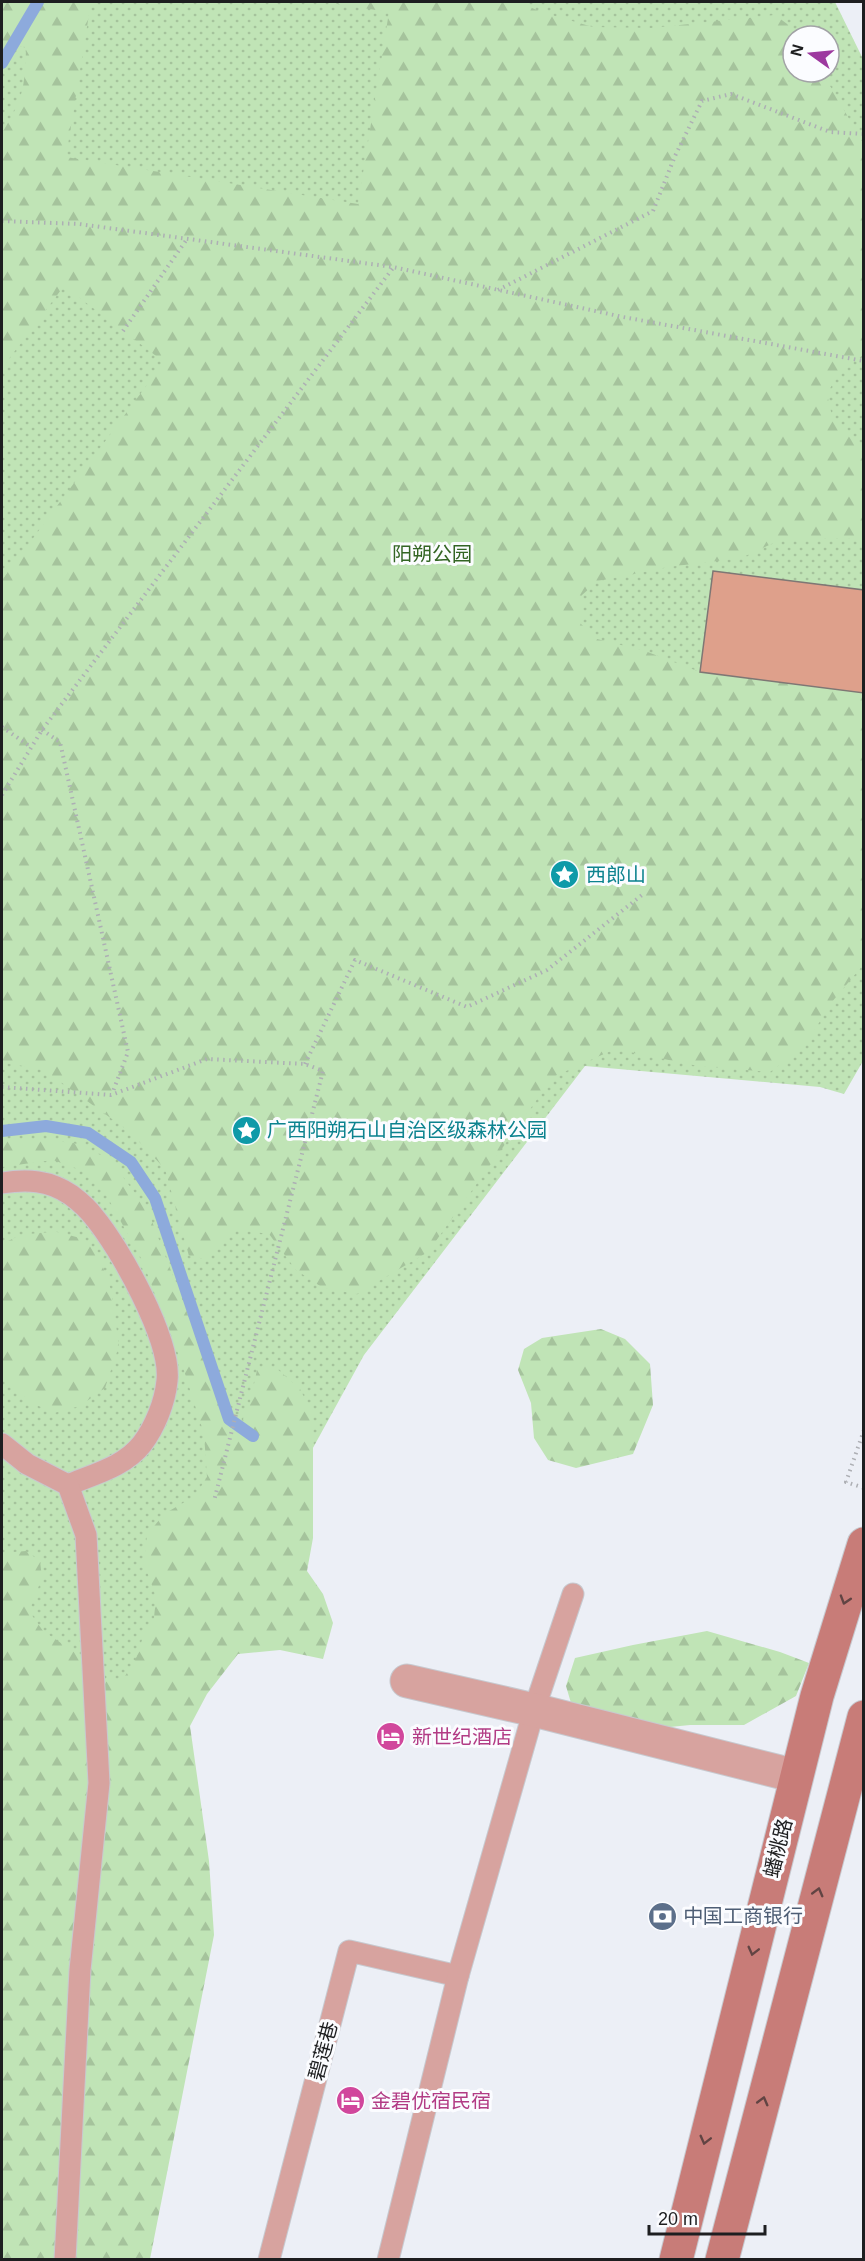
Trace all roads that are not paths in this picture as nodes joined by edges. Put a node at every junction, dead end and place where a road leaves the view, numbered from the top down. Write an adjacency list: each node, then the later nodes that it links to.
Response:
1 (2, 1183): 3 (lane)
2 (2, 1444): 3 (lane)
3 (68, 1485): 12 (lane)
4 (864, 1544): 9 (main road, 蟠桃路, one-way to 9)
5 (573, 1594): 7 (lane)
6 (407, 1681): 7 (street)
7 (534, 1710): 9 (street); 11 (lane)
8 (864, 1717): 10 (main road)
9 (796, 1776): 15 (main road, 蟠桃路, one-way to 15)
10 (854, 1790): 16 (main road, one-way to 10)
11 (458, 1976): 13 (lane, 碧莲巷); 14 (lane)
12 (65, 2259)
13 (269, 2259)
14 (388, 2259)
15 (675, 2259)
16 (723, 2259)

